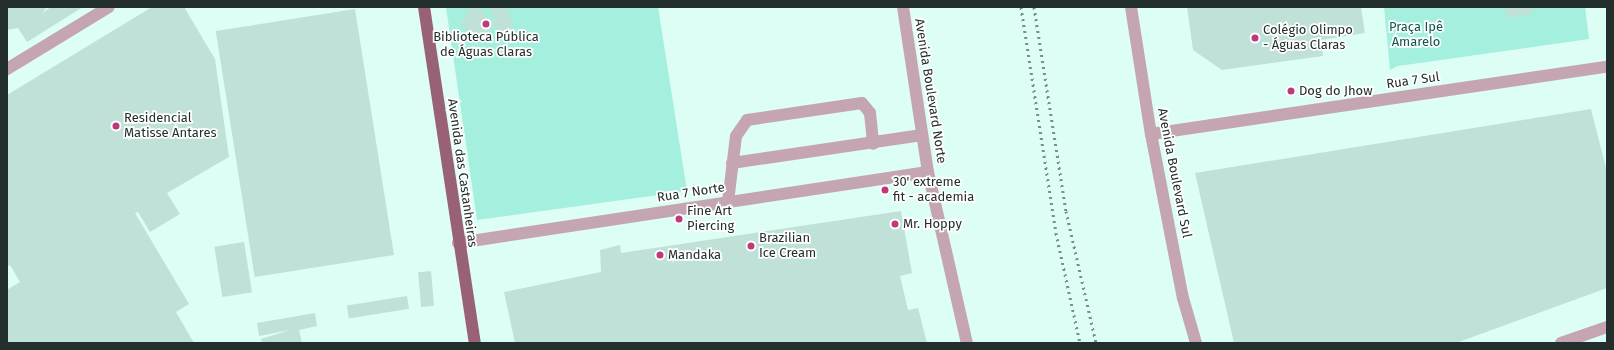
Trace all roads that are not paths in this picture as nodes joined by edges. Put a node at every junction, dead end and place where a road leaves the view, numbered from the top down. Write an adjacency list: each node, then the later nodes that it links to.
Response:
1 (109, 7): 6 (street)
2 (424, 7): 13 (main road, Avenida das Castanheiras)
3 (902, 7): 8 (street, Avenida Boulevard Norte)
4 (1132, 7): 7 (street, Avenida Boulevard Sul)
5 (1607, 67): 7 (street, Rua 7 Sul)
6 (7, 69)
7 (1151, 134): 17 (street, Avenida Boulevard Sul)
8 (922, 135): 9 (street); 11 (street, Avenida Boulevard Norte)
9 (873, 144): 10 (street); 10 (street)
10 (732, 162): 12 (street)
11 (928, 172): 12 (street, Rua 7 Norte); 16 (street, Avenida Boulevard Norte)
12 (728, 202): 13 (street, Rua 7 Norte)
13 (458, 243): 15 (main road, Avenida das Castanheiras)
14 (1607, 327): 18 (street)
15 (473, 342)
16 (967, 343)
17 (1196, 343)
18 (1561, 343)

